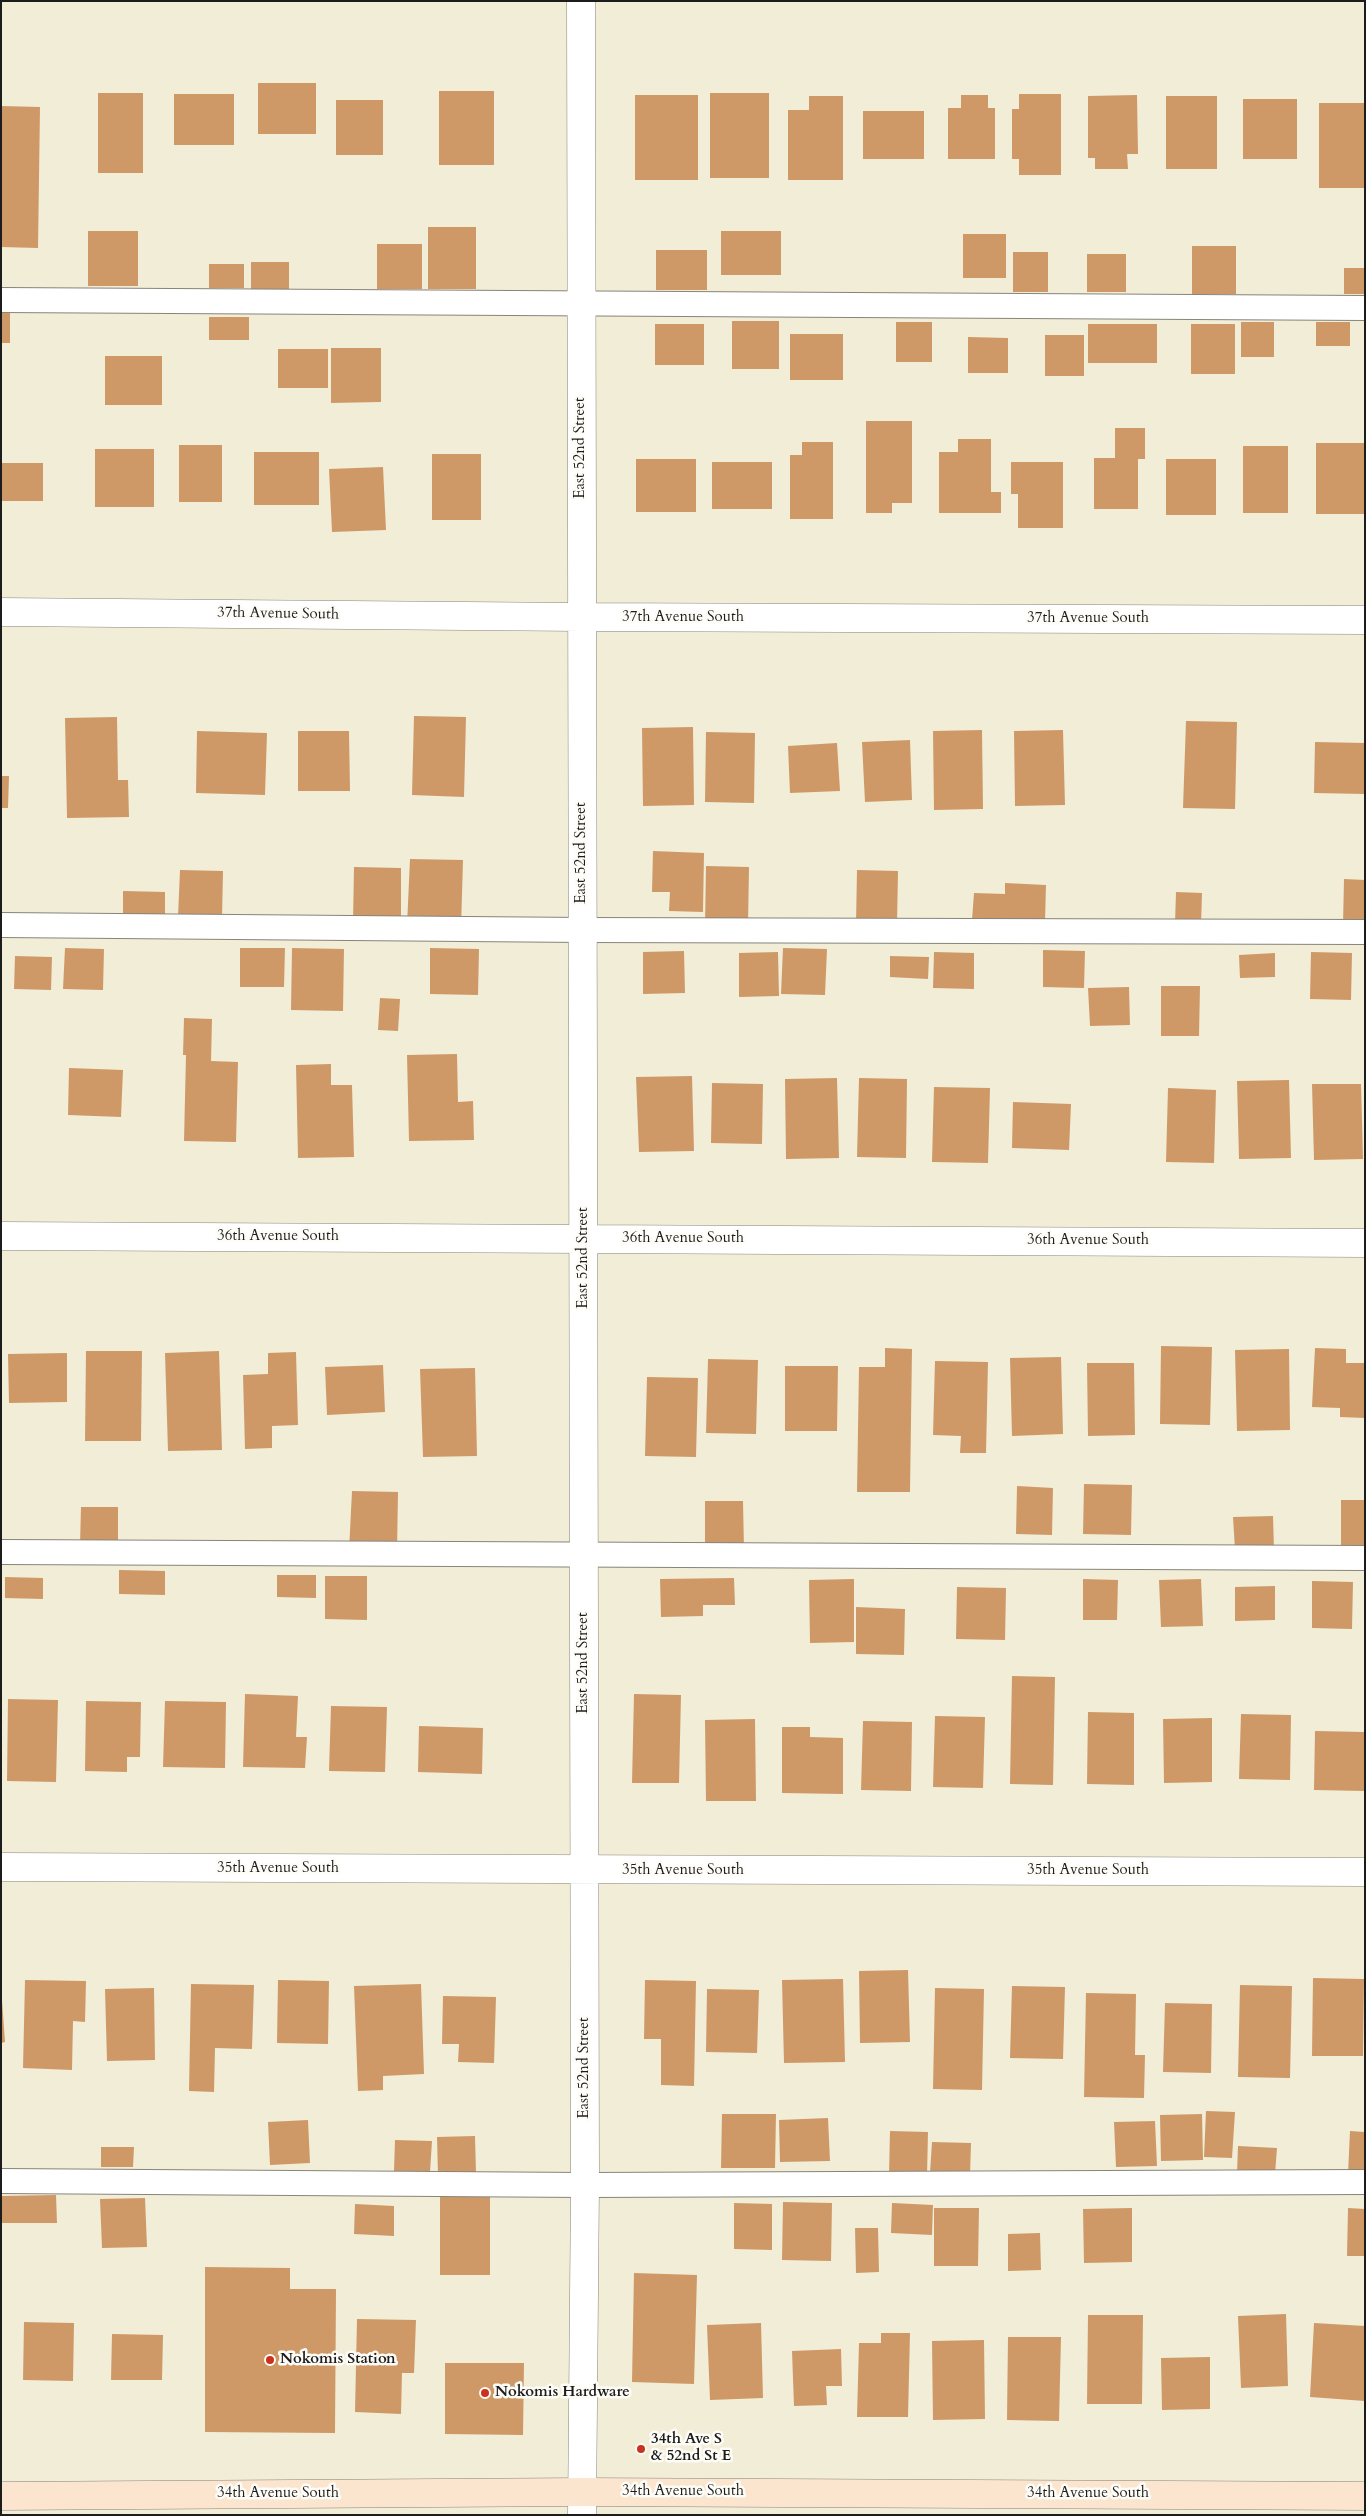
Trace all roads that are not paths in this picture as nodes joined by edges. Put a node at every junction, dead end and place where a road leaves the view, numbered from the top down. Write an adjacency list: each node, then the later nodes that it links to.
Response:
1 (581, 1): 3 (street, East 52nd Street)
2 (1, 300): 3 (lane)
3 (581, 305): 4 (lane); 6 (street, East 52nd Street)
4 (1365, 308)
5 (1, 612): 6 (street, 37th Avenue South)
6 (581, 618): 7 (street, 37th Avenue South); 9 (street, East 52nd Street)
7 (1365, 620)
8 (1, 925): 9 (lane)
9 (583, 930): 10 (lane); 12 (street, East 52nd Street)
10 (1365, 932)
11 (1, 1236): 12 (street, 36th Avenue South)
12 (583, 1239): 13 (street, 36th Avenue South); 15 (street, East 52nd Street)
13 (1365, 1243)
14 (1, 1552): 15 (lane)
15 (584, 1554): 16 (lane); 18 (street, East 52nd Street)
16 (1365, 1558)
17 (1, 1867): 18 (street, 35th Avenue South)
18 (584, 1870): 19 (street, 35th Avenue South); 22 (street, East 52nd Street)
19 (1365, 1872)
20 (1, 2181): 22 (lane)
21 (1365, 2182): 22 (lane)
22 (585, 2185): 25 (street, East 52nd Street)
23 (1, 2496): 25 (street, 34th Avenue South)
24 (1365, 2496): 25 (street, 34th Avenue South)
25 (582, 2503)

